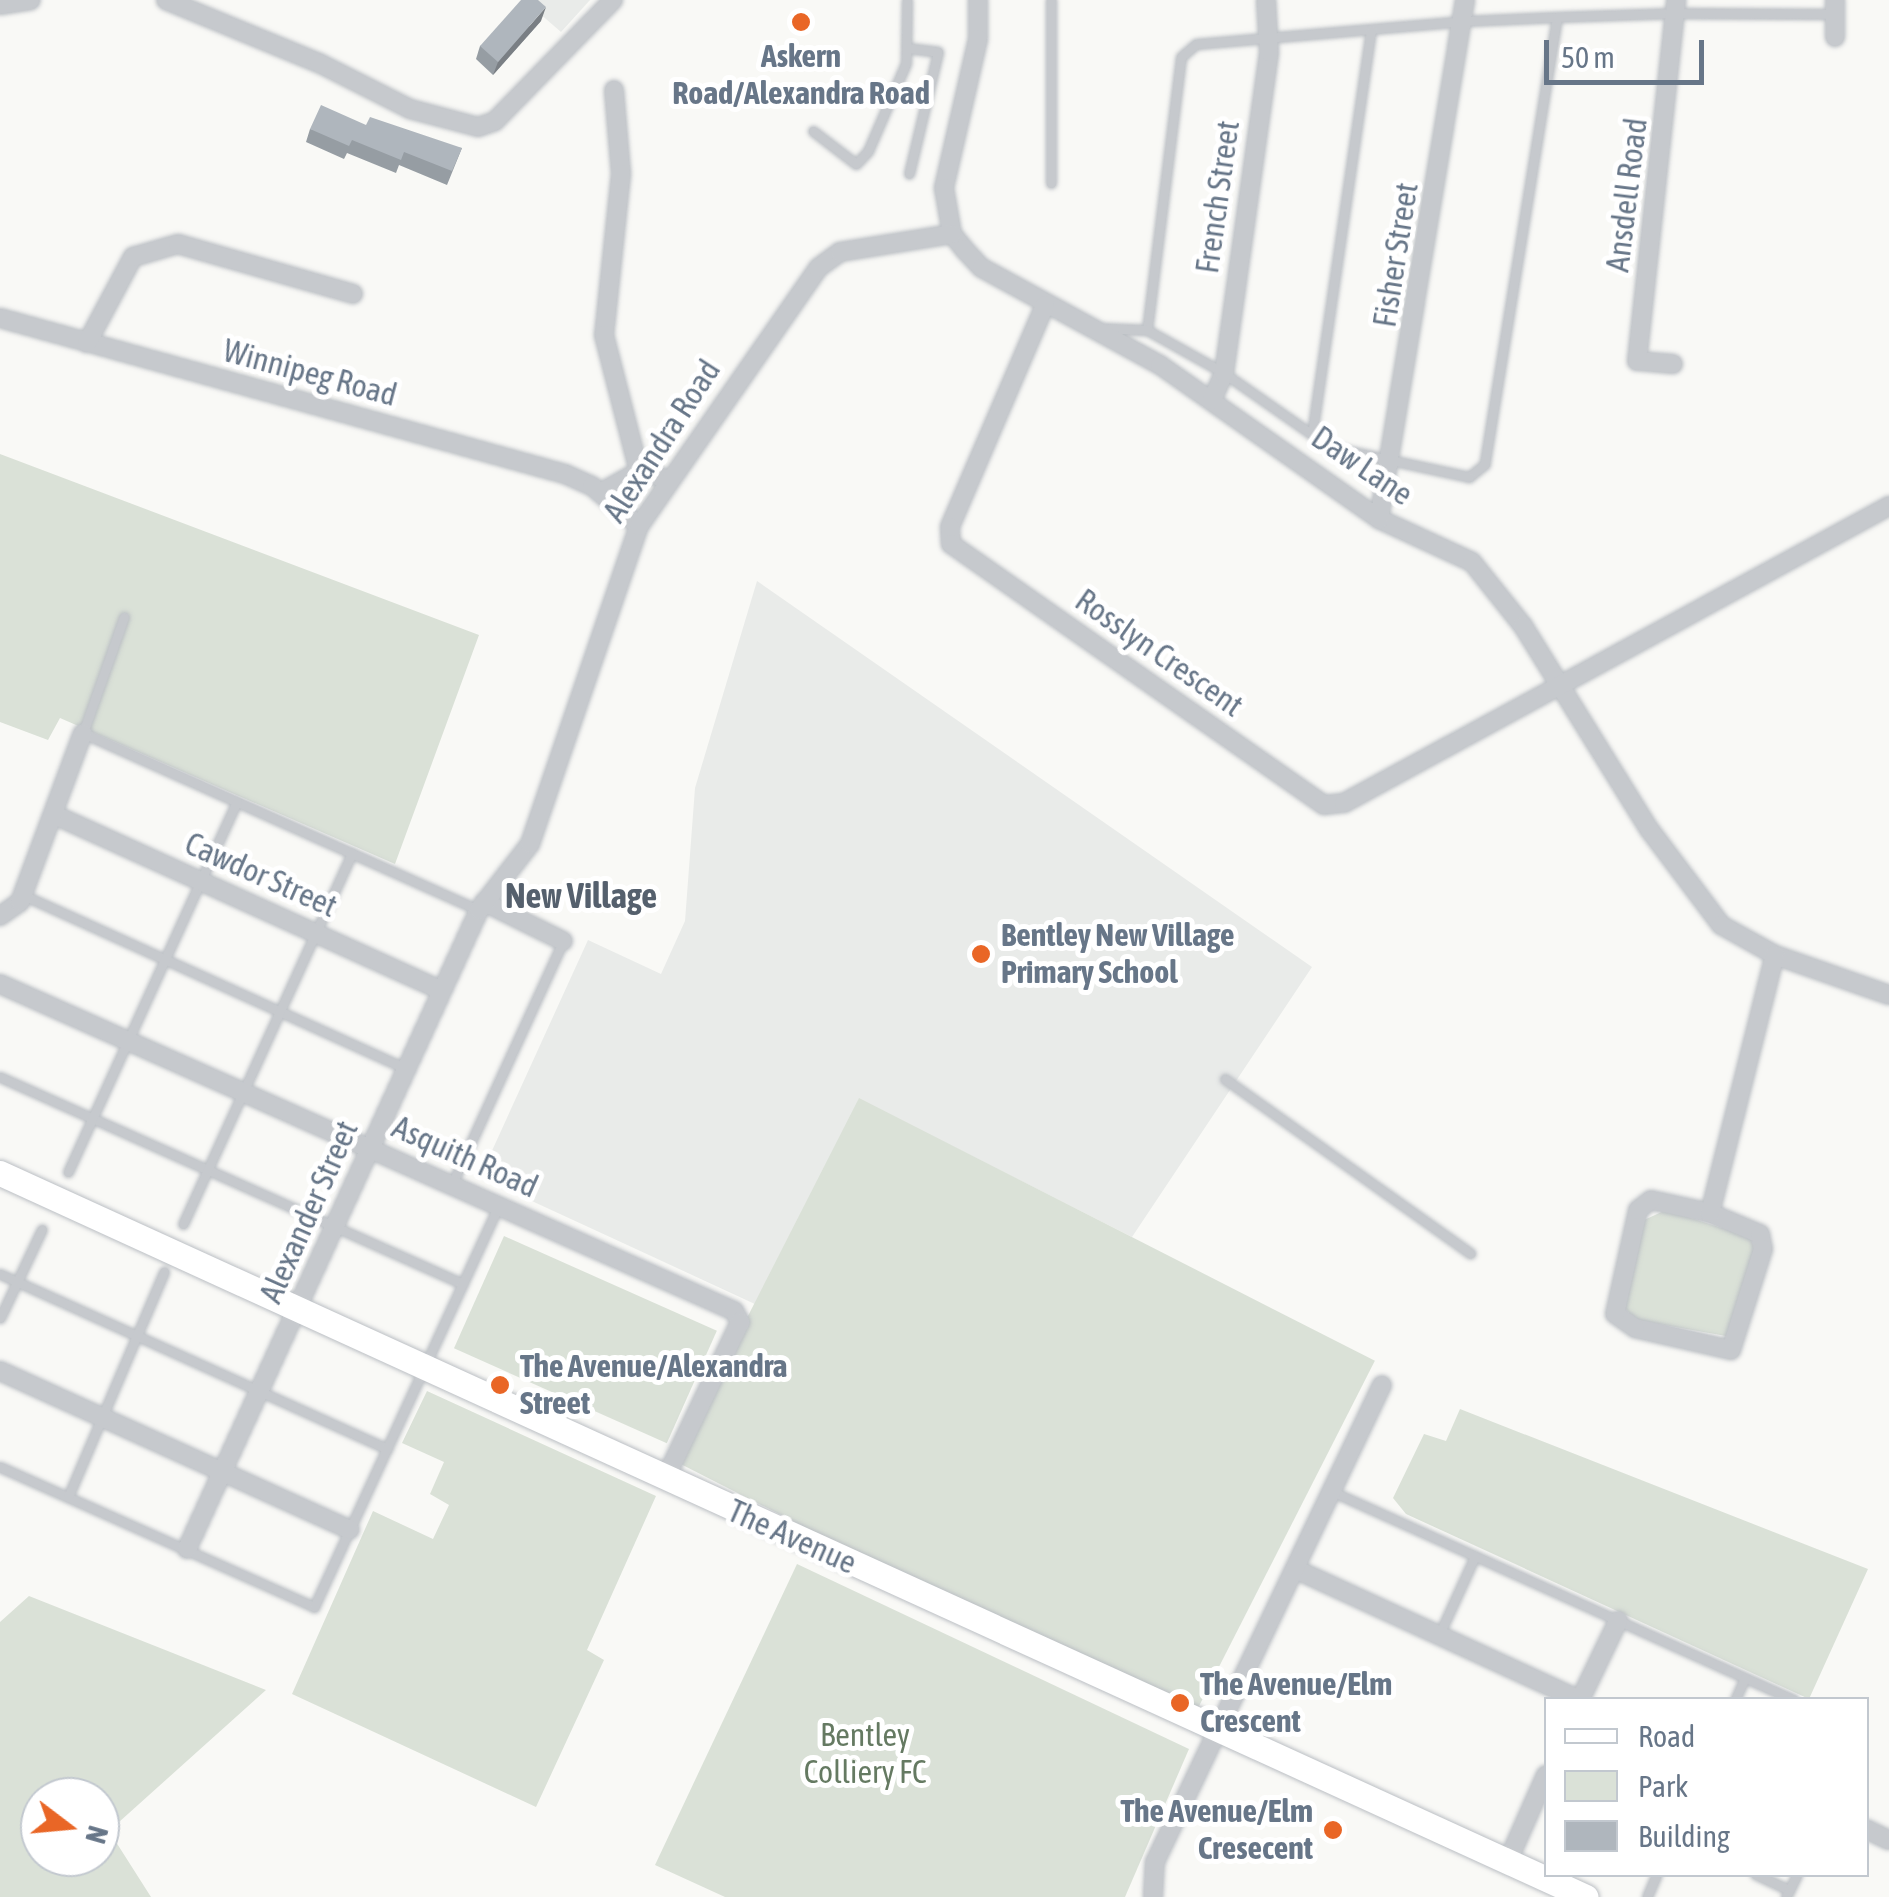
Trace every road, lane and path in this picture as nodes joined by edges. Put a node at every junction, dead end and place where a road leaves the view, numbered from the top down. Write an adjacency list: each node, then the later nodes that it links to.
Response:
1 (31, 0): 9 (street)
2 (166, 0): 3 (street)
3 (614, 0)
4 (908, 0): 17 (lane)
5 (978, 0): 22 (street)
6 (1051, 0): 21 (lane)
7 (1266, 0): 16 (street, French Street)
8 (1465, 0): 13 (street, Fisher Street)
9 (0, 5)
10 (1676, 7): 11 (lane); 12 (lane); 29 (street, Ansdell Road)
11 (1835, 7): 15 (street)
12 (1557, 17): 13 (lane); 33 (lane)
13 (1465, 21): 14 (lane); 33 (street, Fisher Street)
14 (1371, 30): 16 (lane); 32 (lane)
15 (1834, 36)
16 (1269, 39): 27 (lane); 30 (street, French Street)
17 (907, 48): 19 (lane); 20 (lane)
18 (614, 90): 34 (street)
19 (813, 131)
20 (909, 174)
21 (1051, 182)
22 (952, 234): 24 (street, Daw Lane); 35 (street, Alexandra Road)
23 (352, 294): 28 (street)
24 (1045, 305): 26 (street, Daw Lane); 41 (street, Rosslyn Crescent)
25 (0, 318): 28 (street, Winnipeg Road)
26 (1091, 328): 27 (lane); 31 (street, Daw Lane)
27 (1146, 330): 30 (lane)
28 (87, 343): 36 (street, Winnipeg Road)
29 (1673, 364)
30 (1224, 373): 31 (street, French Street); 32 (lane)
31 (1212, 400): 38 (street, Daw Lane)
32 (1312, 434): 33 (lane)
33 (1394, 459): 38 (street, Fisher Street)
34 (640, 470): 35 (street); 36 (street)
35 (669, 480): 39 (street, Alexandra Road)
36 (600, 492): 39 (street, Winnipeg Road)
37 (1889, 506): 41 (street)
38 (1379, 518): 41 (street, Daw Lane)
39 (640, 526): 49 (street, Alexandra Road)
40 (124, 617): 42 (lane)
41 (1561, 684): 53 (street, Daw Lane)
42 (83, 734): 43 (lane); 44 (street)
43 (236, 802): 45 (lane); 46 (lane)
44 (57, 816): 46 (street, Cawdor Street); 48 (street)
45 (352, 854): 49 (lane); 51 (lane)
46 (201, 881): 51 (street, Cawdor Street); 54 (lane)
47 (0, 895): 48 (lane)
48 (21, 899): 50 (street); 54 (lane)
49 (484, 904): 52 (street); 56 (street, Alexander Street)
50 (0, 916)
51 (316, 933): 56 (street, Cawdor Street); 58 (lane)
52 (563, 941): 69 (lane)
53 (1775, 955): 57 (street, Daw Lane); 71 (street)
54 (166, 959): 58 (lane); 59 (lane)
55 (0, 984): 59 (street, Asquith Road)
56 (441, 990): 60 (street, Alexander Street)
57 (1889, 995)
58 (281, 1012): 60 (lane); 63 (lane)
59 (128, 1040): 63 (street, Asquith Road); 64 (lane)
60 (406, 1068): 65 (street, Alexander Street)
61 (0, 1077): 64 (lane)
62 (1225, 1078): 75 (lane)
63 (243, 1092): 65 (street, Asquith Road); 66 (lane)
64 (93, 1117): 66 (lane); 68 (lane)
65 (369, 1148): 69 (street, Asquith Road); 73 (street, Alexander Street)
66 (208, 1169): 72 (lane); 73 (lane)
67 (0, 1172): 80 (street, The Avenue)
68 (68, 1172)
69 (452, 1184): 70 (street, Asquith Road)
70 (499, 1205): 79 (lane); 91 (street, Asquith Road)
71 (1710, 1213): 71 (street)
72 (182, 1224)
73 (335, 1226): 79 (lane); 80 (street, Alexander Street)
74 (42, 1229): 78 (lane)
75 (1470, 1253)
76 (164, 1272): 82 (lane)
77 (0, 1274): 78 (lane)
78 (18, 1282): 81 (lane); 82 (lane)
79 (463, 1284): 83 (lane)
80 (298, 1311): 83 (street, The Avenue); 86 (street, Alexander Street)
81 (0, 1318)
82 (134, 1335): 86 (lane); 87 (lane)
83 (424, 1370): 88 (lane); 91 (street, The Avenue)
84 (0, 1371): 87 (street)
85 (1382, 1385): 92 (street)
86 (260, 1392): 88 (lane); 90 (street, Alexander Street)
87 (103, 1419): 90 (street); 93 (lane)
88 (387, 1450): 94 (lane)
89 (0, 1466): 93 (lane)
90 (222, 1473): 94 (street); 95 (street, Alexander Street)
91 (665, 1479): 105 (street, The Avenue)
92 (1330, 1490): 96 (lane); 97 (street)
93 (68, 1498): 95 (lane)
94 (350, 1530): 95 (lane)
95 (187, 1550)
96 (1475, 1556): 98 (lane); 99 (lane)
97 (1295, 1569): 99 (street); 105 (street)
98 (1618, 1621): 100 (lane); 102 (street)
99 (1440, 1635): 101 (street)
100 (1745, 1678): 103 (lane); 104 (lane)
101 (1574, 1697)
102 (1581, 1697)
103 (1736, 1697)
104 (1787, 1697)
105 (1218, 1731): 107 (street, The Avenue); 110 (street)
106 (1544, 1780): 107 (street)
107 (1508, 1861): 111 (street, The Avenue)
108 (1761, 1877): 109 (lane)
109 (1787, 1894)
110 (1153, 1897)
111 (1586, 1897)

